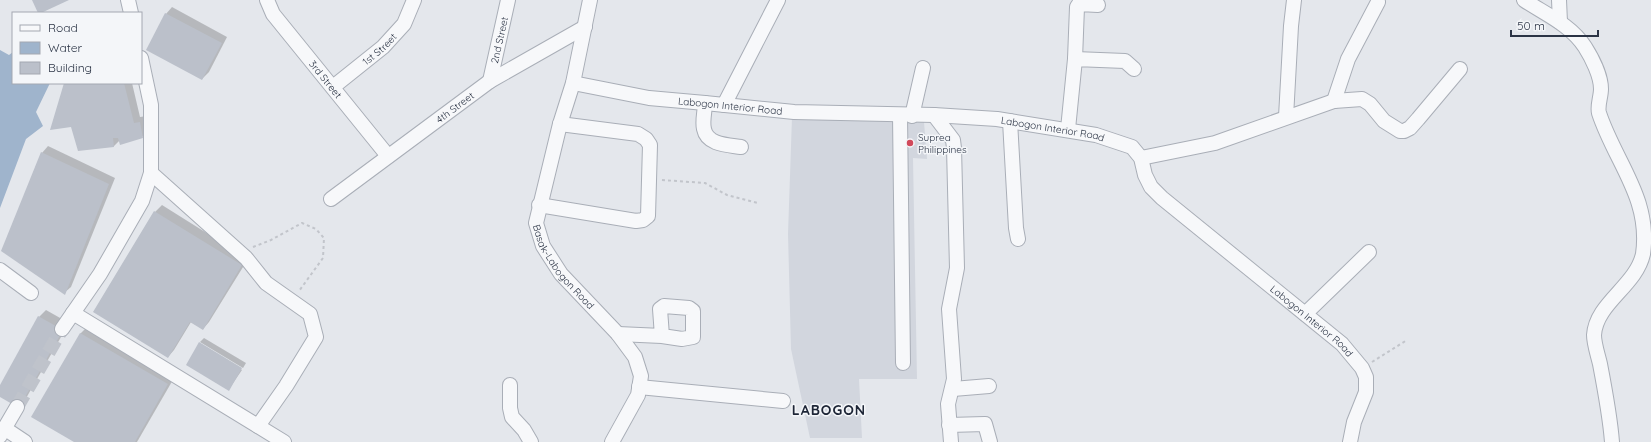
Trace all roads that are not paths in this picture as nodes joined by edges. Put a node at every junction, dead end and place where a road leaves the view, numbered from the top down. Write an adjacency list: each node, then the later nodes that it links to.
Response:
1 (128, 0): 12 (street)
2 (267, 0): 22 (street, 3rd Street)
3 (414, 0): 22 (street, 1st Street)
4 (508, 0): 20 (street, 2nd Street)
5 (590, 0): 14 (street, Basak-Labogon Road)
6 (778, 0): 25 (street)
7 (1294, 0): 28 (street)
8 (1524, 0): 13 (street)
9 (1559, 0): 13 (street)
10 (1378, 2): 23 (street)
11 (1098, 4): 15 (street)
12 (131, 12)
13 (1560, 22): 64 (street)
14 (585, 27): 20 (street, 4th Street); 21 (street, Basak-Labogon Road)
15 (1075, 59): 18 (street); 31 (street)
16 (142, 63): 35 (street)
17 (924, 68): 26 (street)
18 (1134, 68)
19 (1460, 69): 23 (street)
20 (490, 81): 33 (street, 4th Street)
21 (572, 84): 24 (street, Labogon Interior Road); 30 (street, Basak-Labogon Road)
22 (333, 87): 33 (street, 3rd Street)
23 (1334, 101): 28 (street)
24 (705, 104): 25 (street, Labogon Interior Road); 32 (street)
25 (724, 105): 26 (street, Labogon Interior Road)
26 (906, 115): 27 (street, Labogon Interior Road); 47 (street)
27 (934, 116): 29 (street, Labogon Interior Road); 51 (street)
28 (1286, 117): 34 (street)
29 (1010, 121): 31 (street, Labogon Interior Road); 38 (street)
30 (560, 124): 37 (street, Basak-Labogon Road); 37 (street)
31 (1068, 129): 34 (street, Labogon Interior Road)
32 (741, 147)
33 (388, 156): 36 (street, 4th Street)
34 (1141, 158): 43 (street, Labogon Interior Road)
35 (152, 173): 42 (street); 55 (street)
36 (331, 199)
37 (540, 205): 45 (street, Basak-Labogon Road)
38 (1018, 239)
39 (1369, 252): 43 (street)
40 (0, 270): 41 (street)
41 (31, 293)
42 (73, 313): 44 (street); 55 (street)
43 (1305, 314): 63 (street, Labogon Interior Road)
44 (62, 330)
45 (618, 334): 46 (street); 50 (street, Basak-Labogon Road)
46 (662, 336)
47 (903, 363)
48 (510, 384): 59 (street)
49 (989, 386): 51 (street)
50 (639, 387): 52 (street); 60 (street, Basak-Labogon Road)
51 (953, 389): 54 (street)
52 (783, 401)
53 (17, 407): 56 (street)
54 (949, 425): 61 (street); 62 (street)
55 (258, 426): 58 (street)
56 (2, 432): 57 (street)
57 (25, 442)
58 (284, 442)
59 (531, 442)
60 (612, 442)
61 (951, 442)
62 (990, 442)
63 (1350, 442)
64 (1612, 442)

